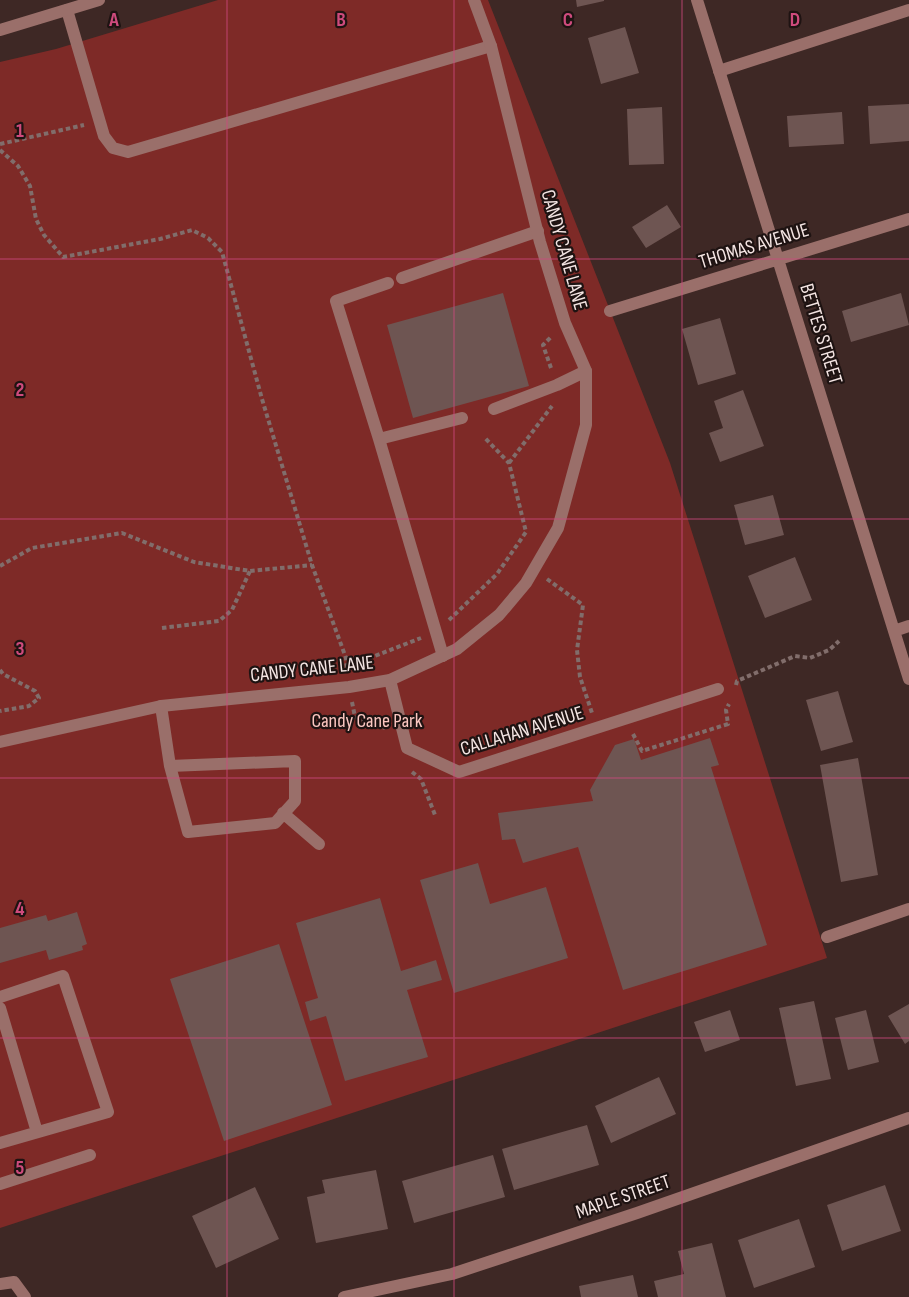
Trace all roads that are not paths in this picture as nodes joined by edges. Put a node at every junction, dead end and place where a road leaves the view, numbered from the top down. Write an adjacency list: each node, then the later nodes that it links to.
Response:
1 (99, 0): 4 (street)
2 (474, 0): 7 (street, CANDY CANE LANE)
3 (697, 0): 8 (street, BETTES STREET)
4 (66, 10): 6 (street); 7 (street)
5 (909, 10): 8 (street)
6 (0, 30)
7 (491, 46): 10 (street, CANDY CANE LANE)
8 (718, 70): 11 (street, BETTES STREET)
9 (909, 219): 11 (street, THOMAS AVENUE)
10 (538, 231): 12 (street); 15 (street, CANDY CANE LANE)
11 (778, 259): 14 (street, THOMAS AVENUE); 20 (street, BETTES STREET)
12 (402, 278)
13 (388, 283): 18 (street)
14 (610, 310)
15 (586, 371): 16 (street); 21 (street, CANDY CANE LANE)
16 (494, 409)
17 (462, 418): 18 (street)
18 (379, 439): 21 (street)
19 (909, 626): 20 (street)
20 (894, 631): 22 (street, BETTES STREET)
21 (443, 656): 23 (street, CANDY CANE LANE)
22 (909, 679)
23 (390, 680): 24 (street, CALLAHAN AVENUE); 25 (street, CANDY CANE LANE)
24 (718, 689)
25 (161, 706): 26 (street, CANDY CANE LANE); 27 (street)
26 (0, 742)
27 (170, 766): 28 (street); 28 (street)
28 (283, 813): 29 (street)
29 (318, 844)
30 (909, 909): 31 (street)
31 (827, 937)
32 (0, 997): 35 (street)
33 (0, 1008): 35 (street)
34 (909, 1118): 41 (street, MAPLE STREET)
35 (38, 1132): 36 (street)
36 (0, 1143)
37 (90, 1155): 38 (street)
38 (0, 1184)
39 (0, 1284): 40 (street)
40 (25, 1297)
41 (344, 1297)

